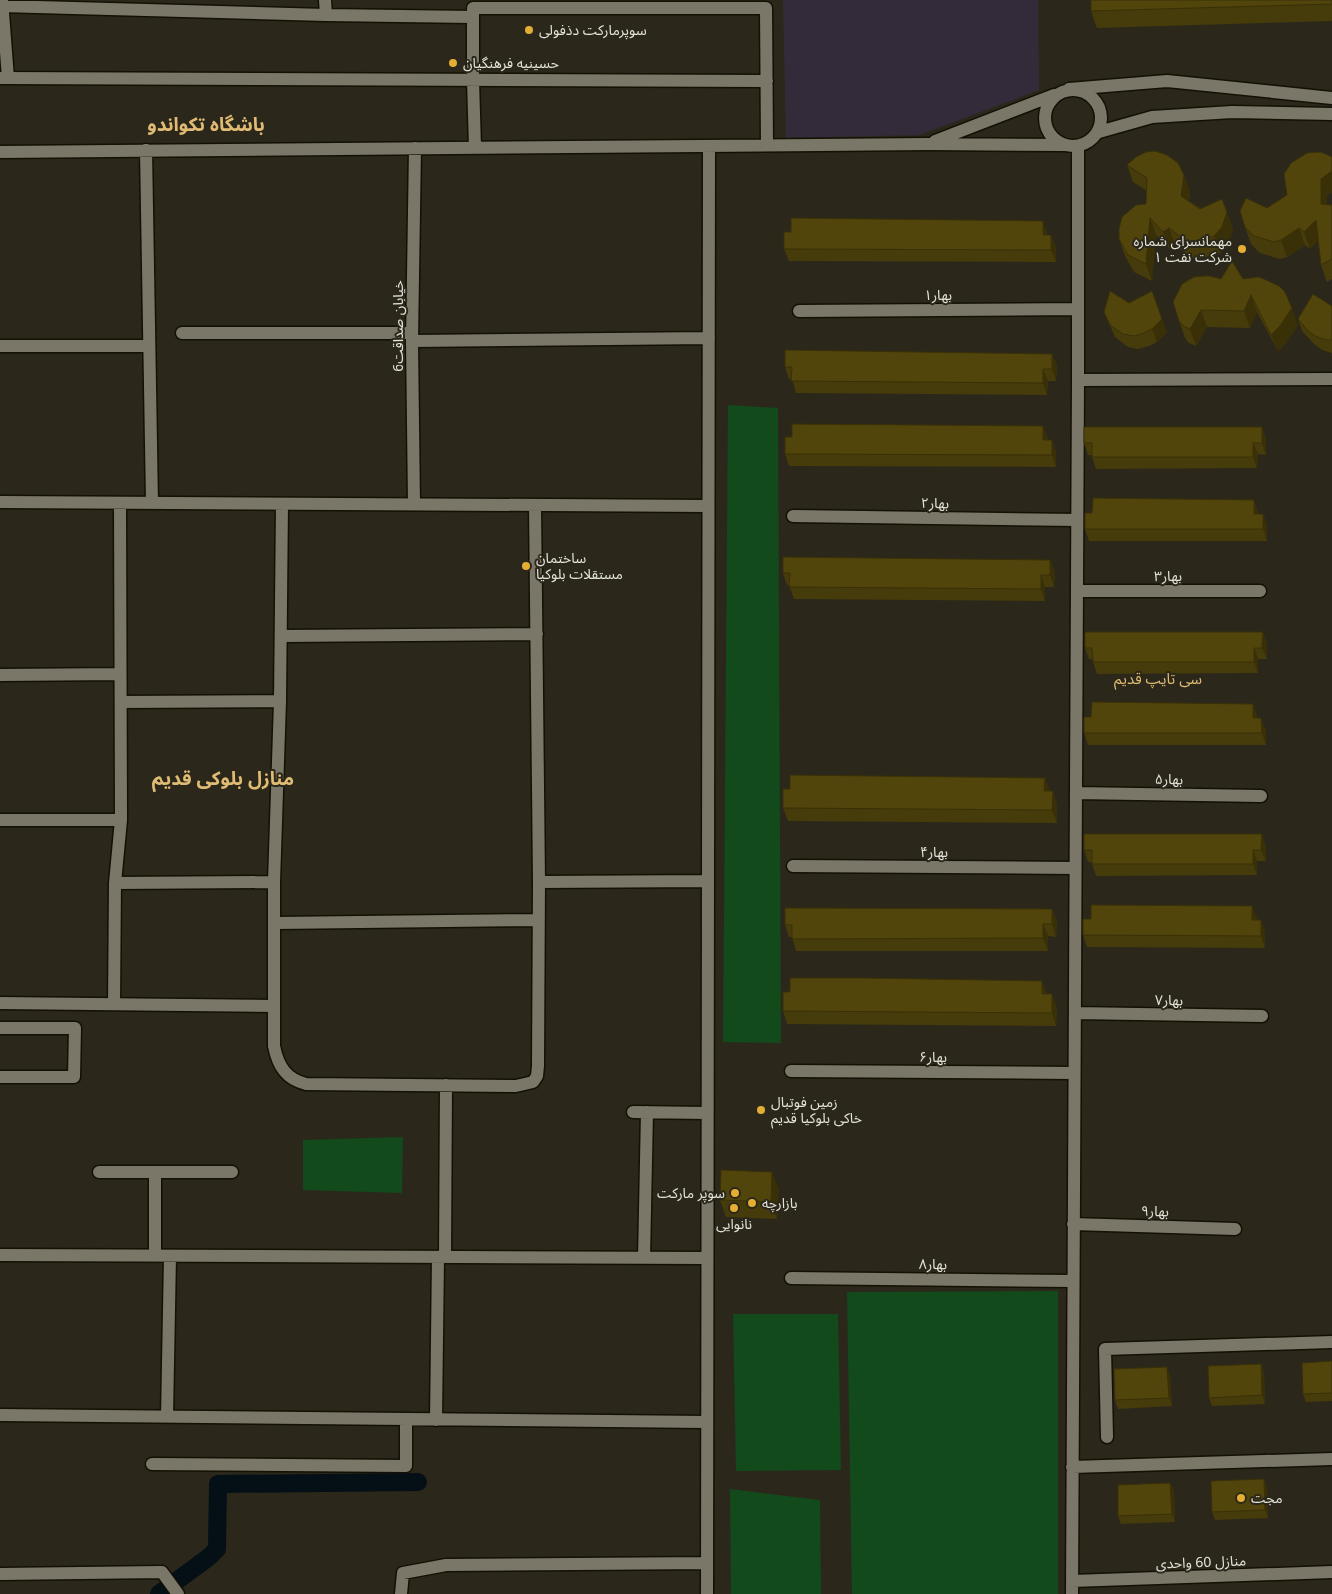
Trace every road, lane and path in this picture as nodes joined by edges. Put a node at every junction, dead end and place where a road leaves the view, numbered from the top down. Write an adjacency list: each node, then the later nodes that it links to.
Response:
1 (325, 0): 4 (street)
2 (2, 4): 4 (street); 5 (street)
3 (473, 8): 4 (street); 6 (street); 7 (street)
4 (326, 16)
5 (4, 78): 6 (street)
6 (473, 80): 7 (street); 17 (street)
7 (766, 81): 13 (street)
8 (1063, 92): 9 (street); 11 (street); 12 (street); 15 (street)
9 (1332, 98)
10 (1332, 114): 11 (street)
11 (1099, 132): 15 (street)
12 (928, 144): 13 (street); 15 (street)
13 (767, 145): 14 (street)
14 (709, 146): 17 (street); 24 (street)
15 (1072, 146): 20 (street)
16 (415, 148): 17 (street); 18 (street); 23 (street, خیابان صداقت6)
17 (475, 148)
18 (146, 150): 19 (street); 26 (street)
19 (0, 152)
20 (1078, 309): 21 (street, بهار۱); 28 (street)
21 (799, 311)
22 (182, 333): 23 (street)
23 (412, 337): 24 (street); 33 (street, خیابان صداقت6)
24 (709, 338): 35 (street)
25 (0, 346): 26 (street)
26 (149, 346): 31 (street)
27 (1332, 379): 28 (street)
28 (1078, 380): 37 (street)
29 (0, 502): 30 (street)
30 (120, 503): 31 (street); 42 (street)
31 (152, 503): 32 (street)
32 (282, 504): 33 (street); 41 (street)
33 (414, 504): 34 (street)
34 (535, 505): 35 (street); 40 (street)
35 (708, 506): 52 (street)
36 (793, 516): 37 (street, بهار۲)
37 (1077, 520): 38 (street)
38 (1077, 591): 39 (street, بهار۳); 46 (street)
39 (1260, 591)
40 (536, 634): 41 (street); 54 (street)
41 (281, 636): 44 (street)
42 (120, 674): 43 (street); 45 (street)
43 (0, 675)
44 (280, 701): 45 (street); 53 (street)
45 (120, 702): 49 (street)
46 (1076, 793): 47 (street, بهار۵); 51 (street)
47 (1261, 796)
48 (0, 820): 49 (street)
49 (121, 820): 55 (street)
50 (793, 866): 51 (street, بهار۴)
51 (1075, 868): 61 (street)
52 (708, 881): 54 (street); 70 (street)
53 (274, 882): 55 (street); 57 (street)
54 (539, 882): 56 (street)
55 (116, 883): 59 (street)
56 (538, 920): 57 (street); 67 (street)
57 (274, 923): 60 (street)
58 (0, 1003): 59 (street)
59 (114, 1004): 60 (street)
60 (273, 1006): 67 (street)
61 (1074, 1013): 62 (street, بهار۷); 65 (street)
62 (1262, 1016)
63 (0, 1028): 66 (street)
64 (791, 1071): 65 (street, بهار۶)
65 (1074, 1072): 74 (street)
66 (0, 1077)
67 (446, 1085): 79 (street)
68 (633, 1112): 69 (street)
69 (647, 1112): 70 (street); 80 (street)
70 (708, 1113): 81 (street)
71 (99, 1172): 72 (street)
72 (155, 1172): 73 (street); 77 (street)
73 (232, 1172)
74 (1074, 1224): 75 (street, بهار۹); 83 (street)
75 (1235, 1228)
76 (0, 1255): 77 (street)
77 (155, 1256): 78 (street)
78 (170, 1256): 79 (street); 86 (street)
79 (441, 1257): 80 (street); 88 (street)
80 (644, 1258): 81 (street)
81 (707, 1258): 89 (street)
82 (791, 1278): 83 (street, بهار۸)
83 (1073, 1281): 93 (street)
84 (1332, 1342): 90 (street)
85 (0, 1415): 86 (street)
86 (166, 1417): 87 (street)
87 (406, 1419): 88 (street); 92 (street)
88 (436, 1420): 89 (street)
89 (707, 1422): 94 (street)
90 (1107, 1437)
91 (1332, 1459): 93 (street)
92 (152, 1464)
93 (1072, 1467): 97 (street)
94 (707, 1563): 99 (street); 100 (street)
95 (1332, 1572): 97 (street, منازل 60 واحدی)
96 (0, 1574): 98 (street)
97 (1072, 1581): 101 (street)
98 (178, 1594)
99 (401, 1594)
100 (707, 1594)
101 (1072, 1594)

